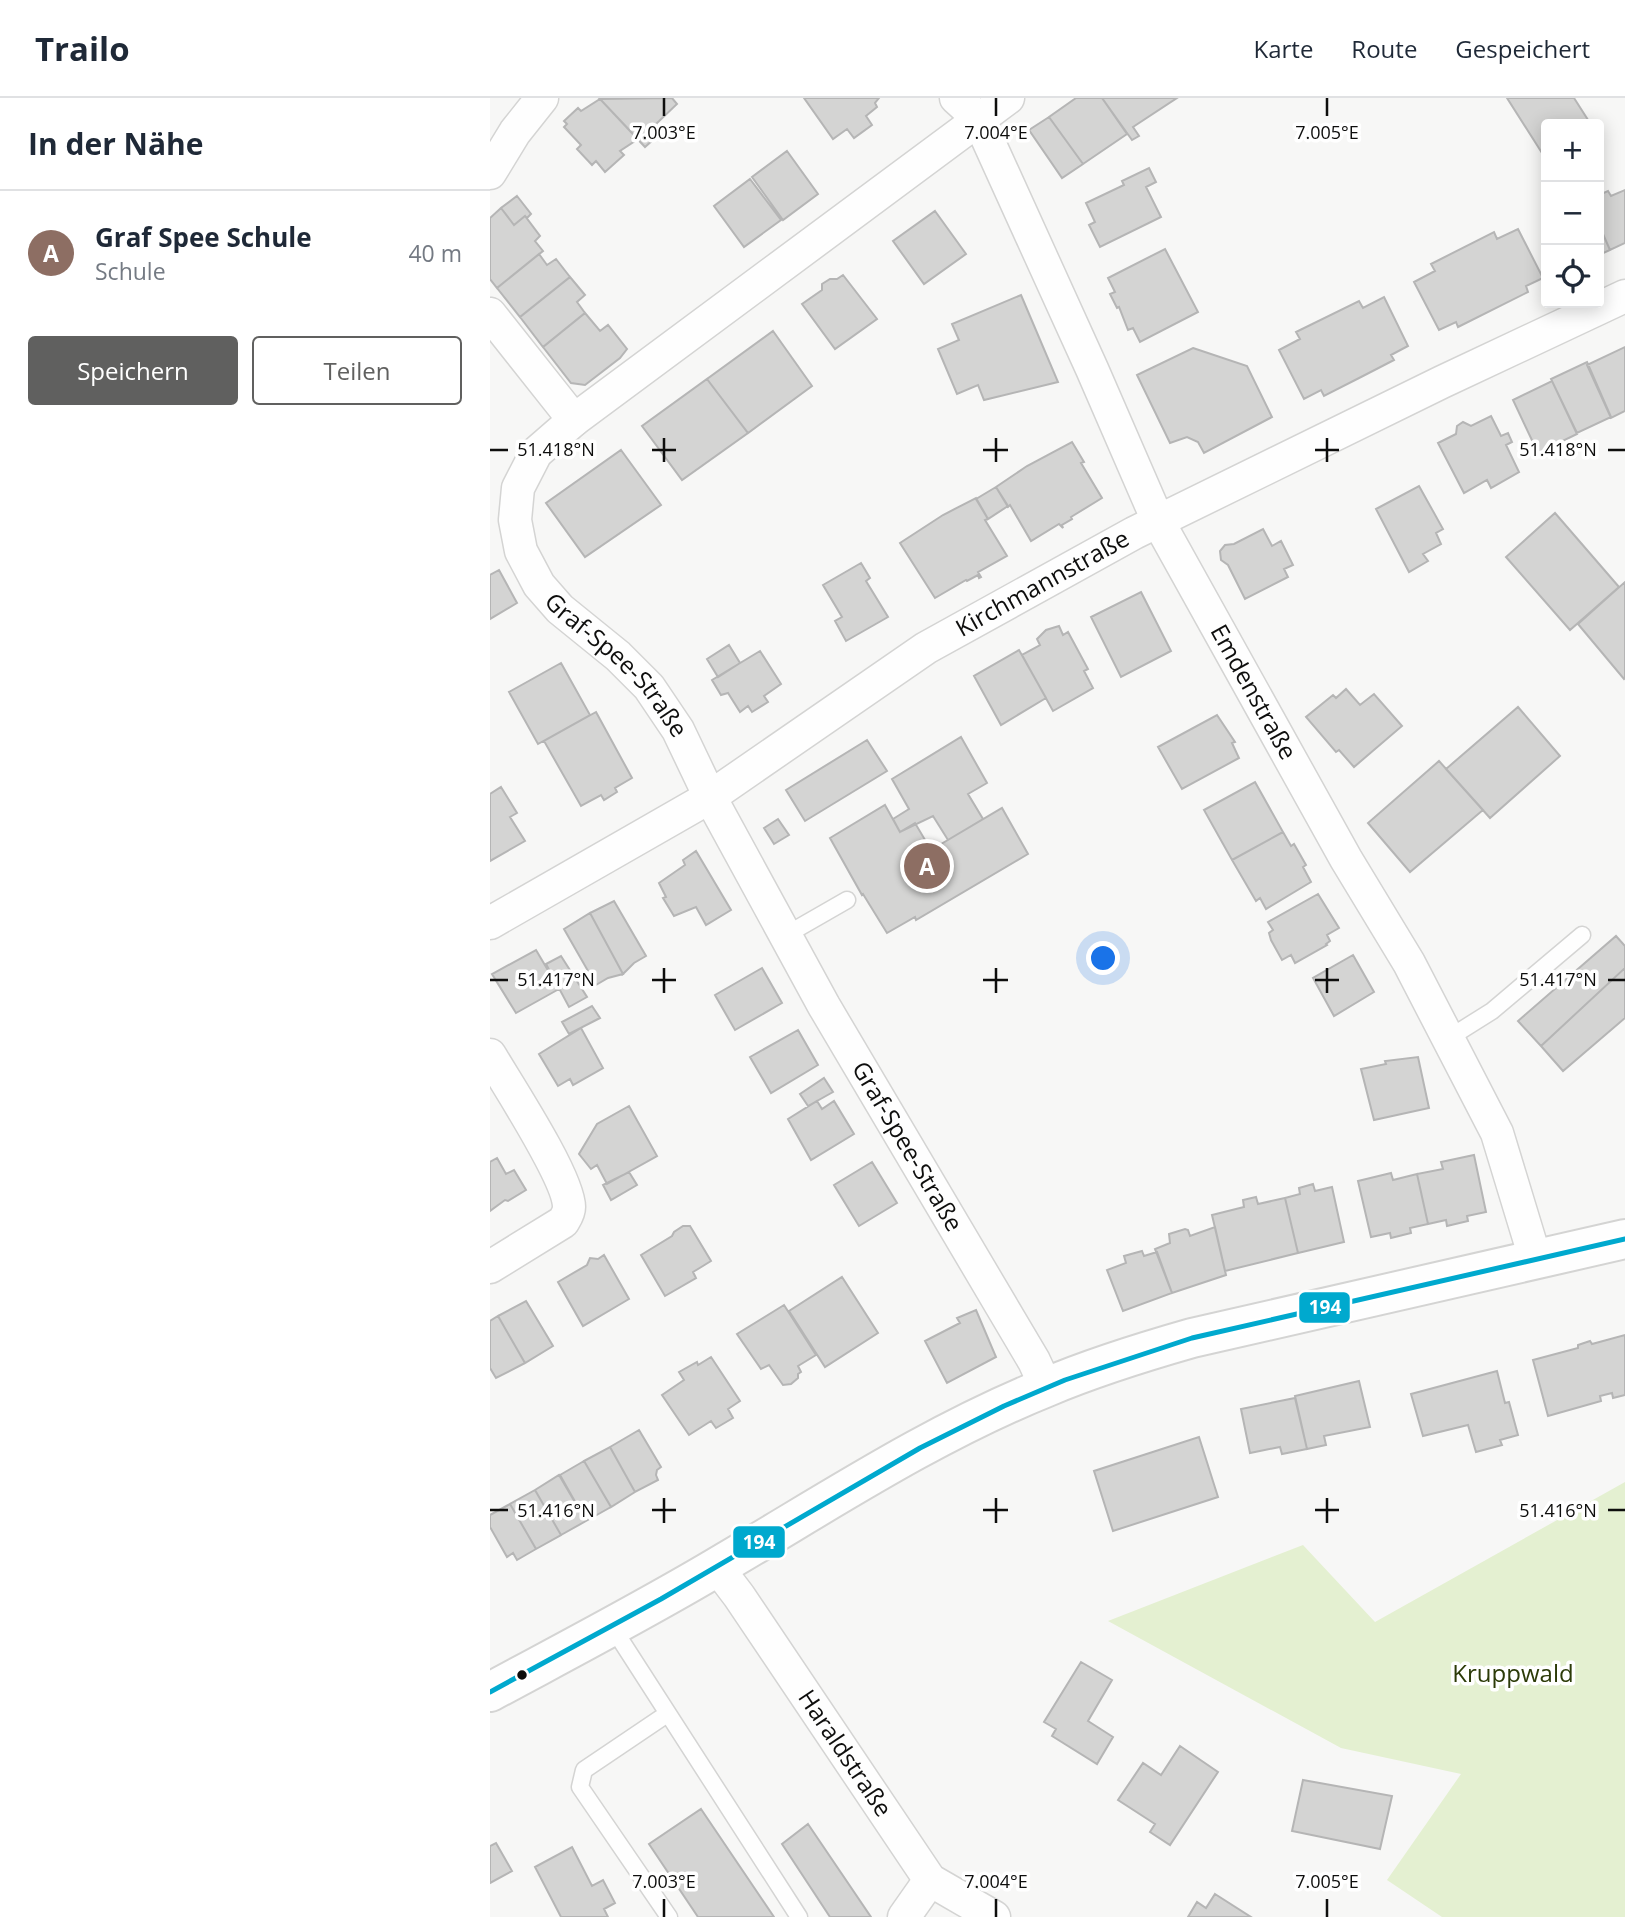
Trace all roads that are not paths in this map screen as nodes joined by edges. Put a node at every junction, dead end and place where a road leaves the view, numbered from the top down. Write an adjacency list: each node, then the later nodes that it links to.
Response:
1 (542, 98): 4 (street)
2 (1008, 98): 3 (street, Graf-Spee-Straße)
3 (967, 108): 7 (street, Graf-Spee-Straße); 8 (street, Emdenstraße)
4 (490, 173)
5 (1625, 296): 8 (street, Kirchmannstraße)
6 (490, 314): 7 (street)
7 (574, 420): 9 (street, Graf-Spee-Straße)
8 (1158, 521): 9 (street, Kirchmannstraße); 14 (street, Emdenstraße)
9 (710, 797): 11 (street, Kirchmannstraße); 12 (street, Graf-Spee-Straße)
10 (847, 900): 12 (lane)
11 (490, 923)
12 (786, 935): 19 (street, Graf-Spee-Straße)
13 (1582, 935): 14 (lane)
14 (1448, 1038): 17 (street, Emdenstraße)
15 (490, 1055): 18 (street)
16 (1625, 1239): 17 (main road)
17 (1535, 1258): 19 (main road)
18 (490, 1267)
19 (1046, 1387): 20 (main road)
20 (717, 1567): 21 (main road); 24 (street, Haraldstraße)
21 (611, 1625): 22 (main road); 23 (lane)
22 (490, 1692)
23 (667, 1714): 25 (lane); 26 (lane)
24 (930, 1880): 27 (street); 28 (street, Haraldstraße)
25 (669, 1917)
26 (799, 1917)
27 (904, 1917)
28 (993, 1917)

